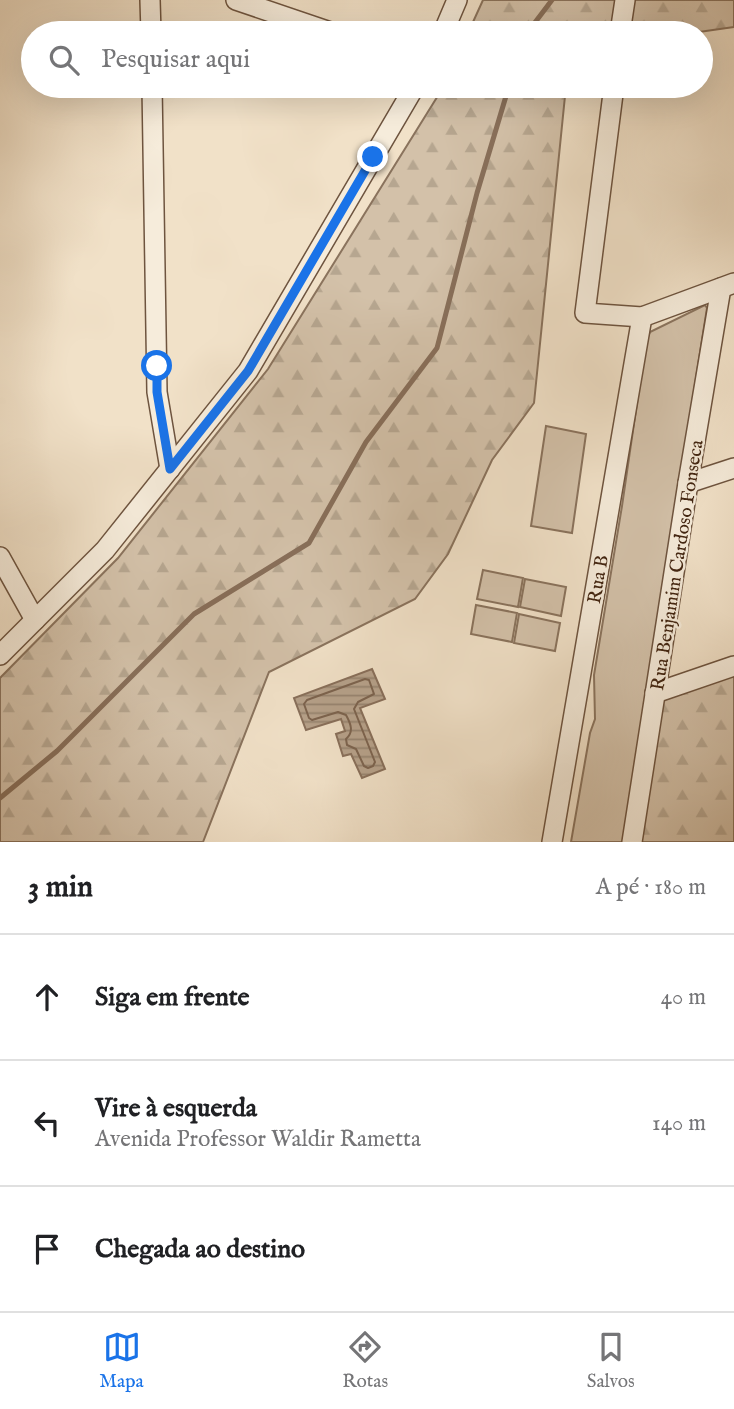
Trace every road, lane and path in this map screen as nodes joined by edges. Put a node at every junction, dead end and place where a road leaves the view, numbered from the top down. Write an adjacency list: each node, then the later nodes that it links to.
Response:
1 (150, 0): 5 (street)
2 (236, 0): 6 (street)
3 (457, 0): 7 (street)
4 (625, 0): 8 (street)
5 (151, 21)
6 (298, 21)
7 (448, 21)
8 (622, 21)
9 (152, 98): 15 (street)
10 (408, 98): 15 (street)
11 (612, 98): 13 (street)
12 (727, 285): 13 (street); 16 (street, Rua Benjamim Cardoso Fonseca)
13 (642, 317): 22 (street, Rua B)
14 (734, 468): 16 (street)
15 (170, 469): 18 (street)
16 (688, 483): 21 (street, Rua Benjamim Cardoso Fonseca)
17 (0, 556): 18 (street)
18 (35, 620): 19 (street)
19 (0, 655)
20 (734, 666): 21 (street)
21 (655, 693): 23 (street, Rua Benjamim Cardoso Fonseca)
22 (552, 842)
23 (632, 842)

